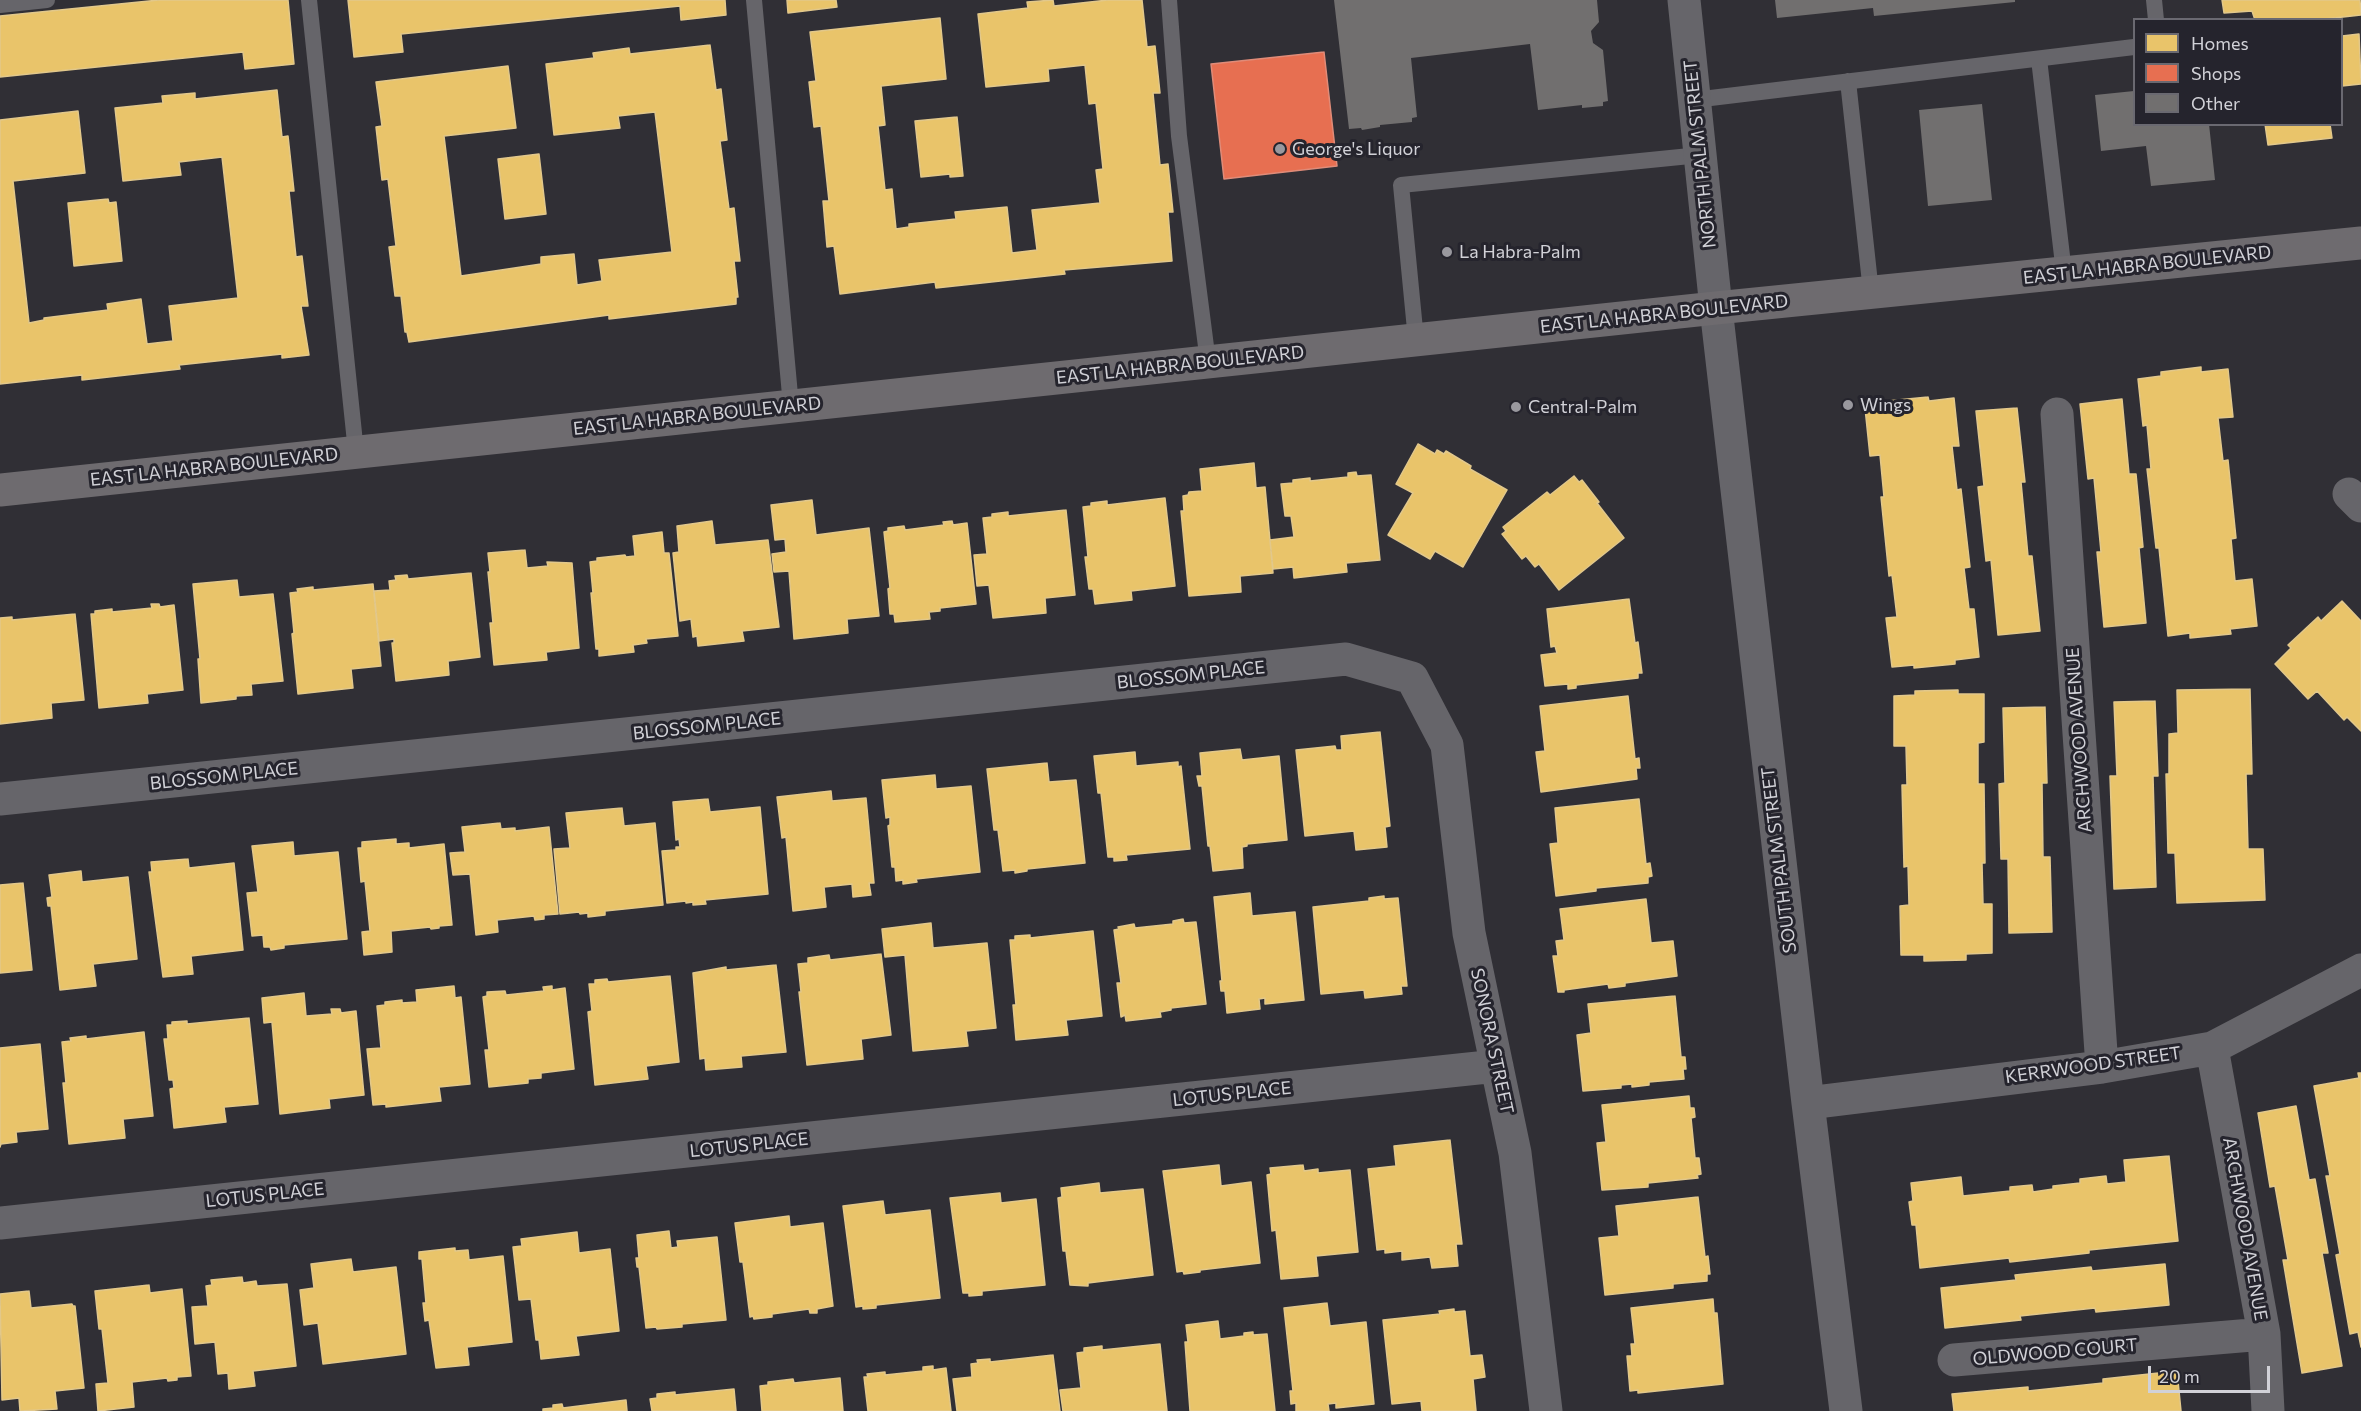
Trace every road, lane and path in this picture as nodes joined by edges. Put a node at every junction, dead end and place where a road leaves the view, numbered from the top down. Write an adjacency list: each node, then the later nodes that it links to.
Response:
1 (47, 0): 7 (lane)
2 (309, 0): 22 (lane)
3 (754, 0): 20 (lane)
4 (1169, 0): 19 (lane)
5 (1684, 0): 12 (street, NORTH PALM STREET)
6 (2154, 0): 8 (lane)
7 (0, 5)
8 (2156, 18)
9 (2133, 48): 10 (lane)
10 (2039, 58): 11 (lane); 15 (lane)
11 (1848, 81): 12 (lane); 16 (lane)
12 (1694, 100): 13 (street, NORTH PALM STREET)
13 (1700, 155): 17 (street, NORTH PALM STREET); 18 (lane)
14 (2361, 243): 15 (main road, EAST LA HABRA BOULEVARD)
15 (2064, 273): 16 (main road, EAST LA HABRA BOULEVARD)
16 (1871, 292): 17 (main road, EAST LA HABRA BOULEVARD)
17 (1716, 308): 18 (main road, EAST LA HABRA BOULEVARD); 30 (street, SOUTH PALM STREET)
18 (1416, 340): 19 (main road, EAST LA HABRA BOULEVARD)
19 (1208, 362): 20 (main road, EAST LA HABRA BOULEVARD)
20 (791, 406): 22 (main road, EAST LA HABRA BOULEVARD)
21 (2057, 414): 29 (street, ARCHWOOD AVENUE)
22 (356, 452): 23 (main road, EAST LA HABRA BOULEVARD)
23 (0, 490)
24 (1412, 678): 25 (street, BLOSSOM PLACE); 28 (street, SONORA STREET)
25 (0, 800)
26 (2361, 970): 27 (street, KERRWOOD STREET)
27 (2212, 1047): 29 (street, KERRWOOD STREET); 32 (street, ARCHWOOD AVENUE)
28 (1497, 1066): 31 (street, LOTUS PLACE); 34 (street, SONORA STREET)
29 (2102, 1066): 30 (street, KERRWOOD STREET)
30 (1808, 1103): 35 (street, SOUTH PALM STREET)
31 (0, 1223)
32 (2264, 1334): 33 (street, OLDWOOD COURT); 36 (street, ARCHWOOD AVENUE)
33 (1954, 1360)
34 (1546, 1411)
35 (1846, 1411)
36 (2268, 1411)

